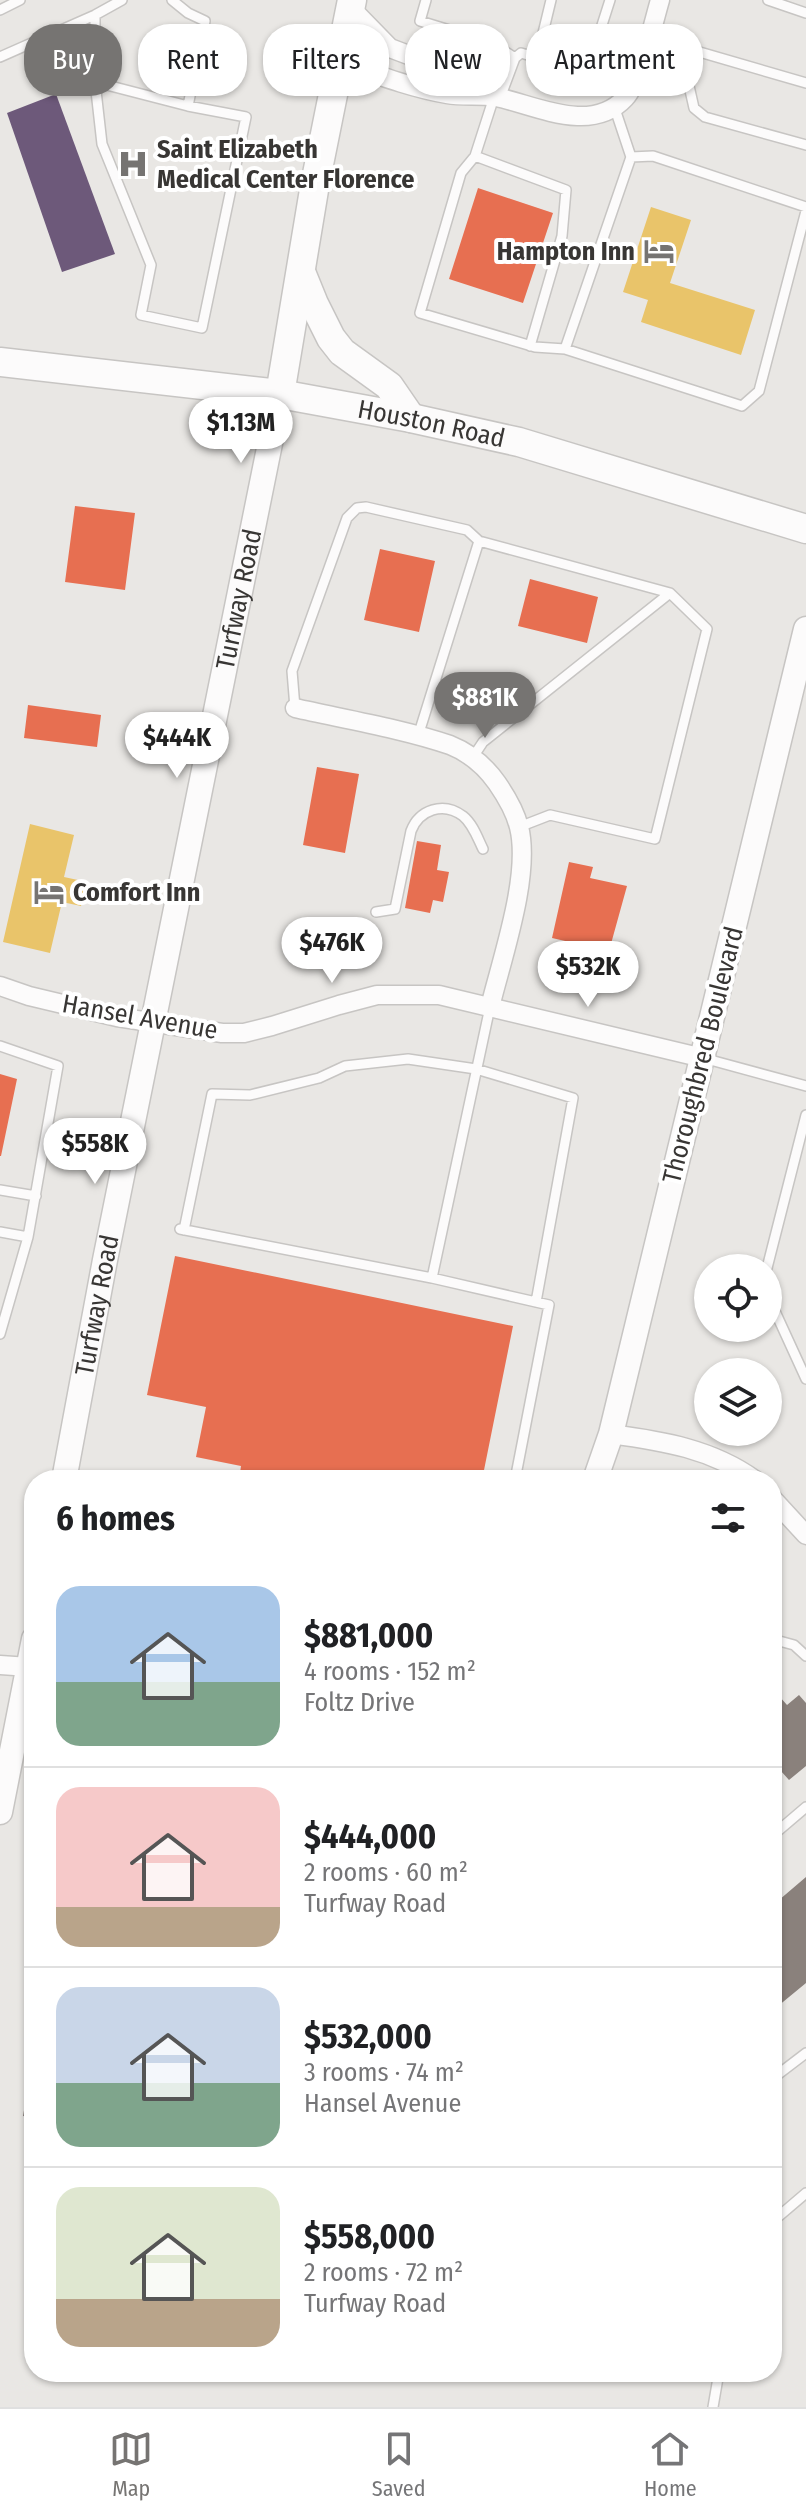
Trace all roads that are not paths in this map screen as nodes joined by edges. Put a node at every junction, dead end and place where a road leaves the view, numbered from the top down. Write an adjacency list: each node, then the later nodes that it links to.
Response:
1 (20, 0): 10 (lane)
2 (122, 0): 12 (lane)
3 (172, 0): 30 (lane)
4 (426, 0): 21 (lane)
5 (551, 0): 15 (lane)
6 (610, 0): 16 (lane)
7 (660, 0): 17 (street)
8 (768, 0): 11 (lane)
9 (352, 4): 14 (main road, Turfway Road); 29 (street)
10 (0, 10)
11 (806, 13)
12 (95, 15): 13 (lane); 20 (lane)
13 (95, 24)
14 (348, 24)
15 (545, 24)
16 (602, 24)
17 (652, 24)
18 (703, 53): 23 (lane)
19 (526, 55): 21 (lane)
20 (0, 57)
21 (515, 58): 29 (lane)
22 (389, 77): 29 (street)
23 (806, 83)
24 (122, 89): 30 (lane)
25 (97, 96): 30 (lane)
26 (334, 96): 36 (main road, Turfway Road)
27 (626, 96): 31 (street)
28 (691, 96): 32 (lane)
29 (497, 98): 31 (street); 33 (lane)
30 (188, 106)
31 (614, 106): 34 (lane)
32 (806, 145)
33 (475, 156): 37 (lane); 37 (lane)
34 (631, 157): 35 (lane); 38 (lane)
35 (806, 209): 38 (lane)
36 (301, 270): 40 (main road, Turfway Road); 41 (main road)
37 (530, 346): 38 (lane)
38 (565, 349)
39 (0, 362): 40 (main road, Houston Road)
40 (280, 394): 41 (main road, Houston Road); 54 (main road, Turfway Road)
41 (411, 418): 42 (main road, Houston Road)
42 (806, 529)
43 (479, 541): 44 (lane); 46 (lane); 47 (lane)
44 (670, 593): 48 (lane); 49 (lane)
45 (806, 629): 56 (main road, Thoroughbred Boulevard)
46 (295, 708): 47 (street)
47 (418, 736): 48 (street)
48 (473, 757): 49 (street)
49 (519, 827): 53 (street)
50 (483, 849): 51 (lane)
51 (376, 912)
52 (0, 986): 54 (street, Hansel Avenue)
53 (490, 1007): 54 (street, Hansel Avenue); 56 (street, Hansel Avenue); 57 (lane)
54 (153, 1024): 71 (main road, Turfway Road)
55 (0, 1046): 61 (lane)
56 (703, 1058): 58 (lane); 70 (main road, Thoroughbred Boulevard)
57 (476, 1069): 65 (lane); 65 (lane); 66 (lane)
58 (806, 1086)
59 (806, 1115): 64 (lane)
60 (0, 1190): 61 (lane)
61 (36, 1196): 63 (lane)
62 (0, 1232): 63 (lane)
63 (28, 1237): 68 (lane)
64 (771, 1254)
65 (432, 1278): 66 (lane)
66 (536, 1302): 72 (lane)
67 (782, 1327): 69 (lane)
68 (0, 1334)
69 (806, 1379)
70 (611, 1434): 73 (main road, Thoroughbred Boulevard); 74 (street)
71 (66, 1470)
72 (517, 1470)
73 (598, 1470)
74 (739, 1470)
75 (782, 1509): 76 (street)
76 (806, 1535)
77 (782, 1642): 78 (lane)
78 (806, 1656)
79 (0, 1665): 80 (street)
80 (24, 1667)
81 (24, 1701): 83 (main road)
82 (806, 1807): 84 (lane)
83 (0, 1812)
84 (782, 1827)
85 (806, 2053): 86 (lane)
86 (782, 2071)
87 (806, 2193): 88 (lane)
88 (782, 2213)
89 (717, 2382): 90 (lane)
90 (713, 2407)

